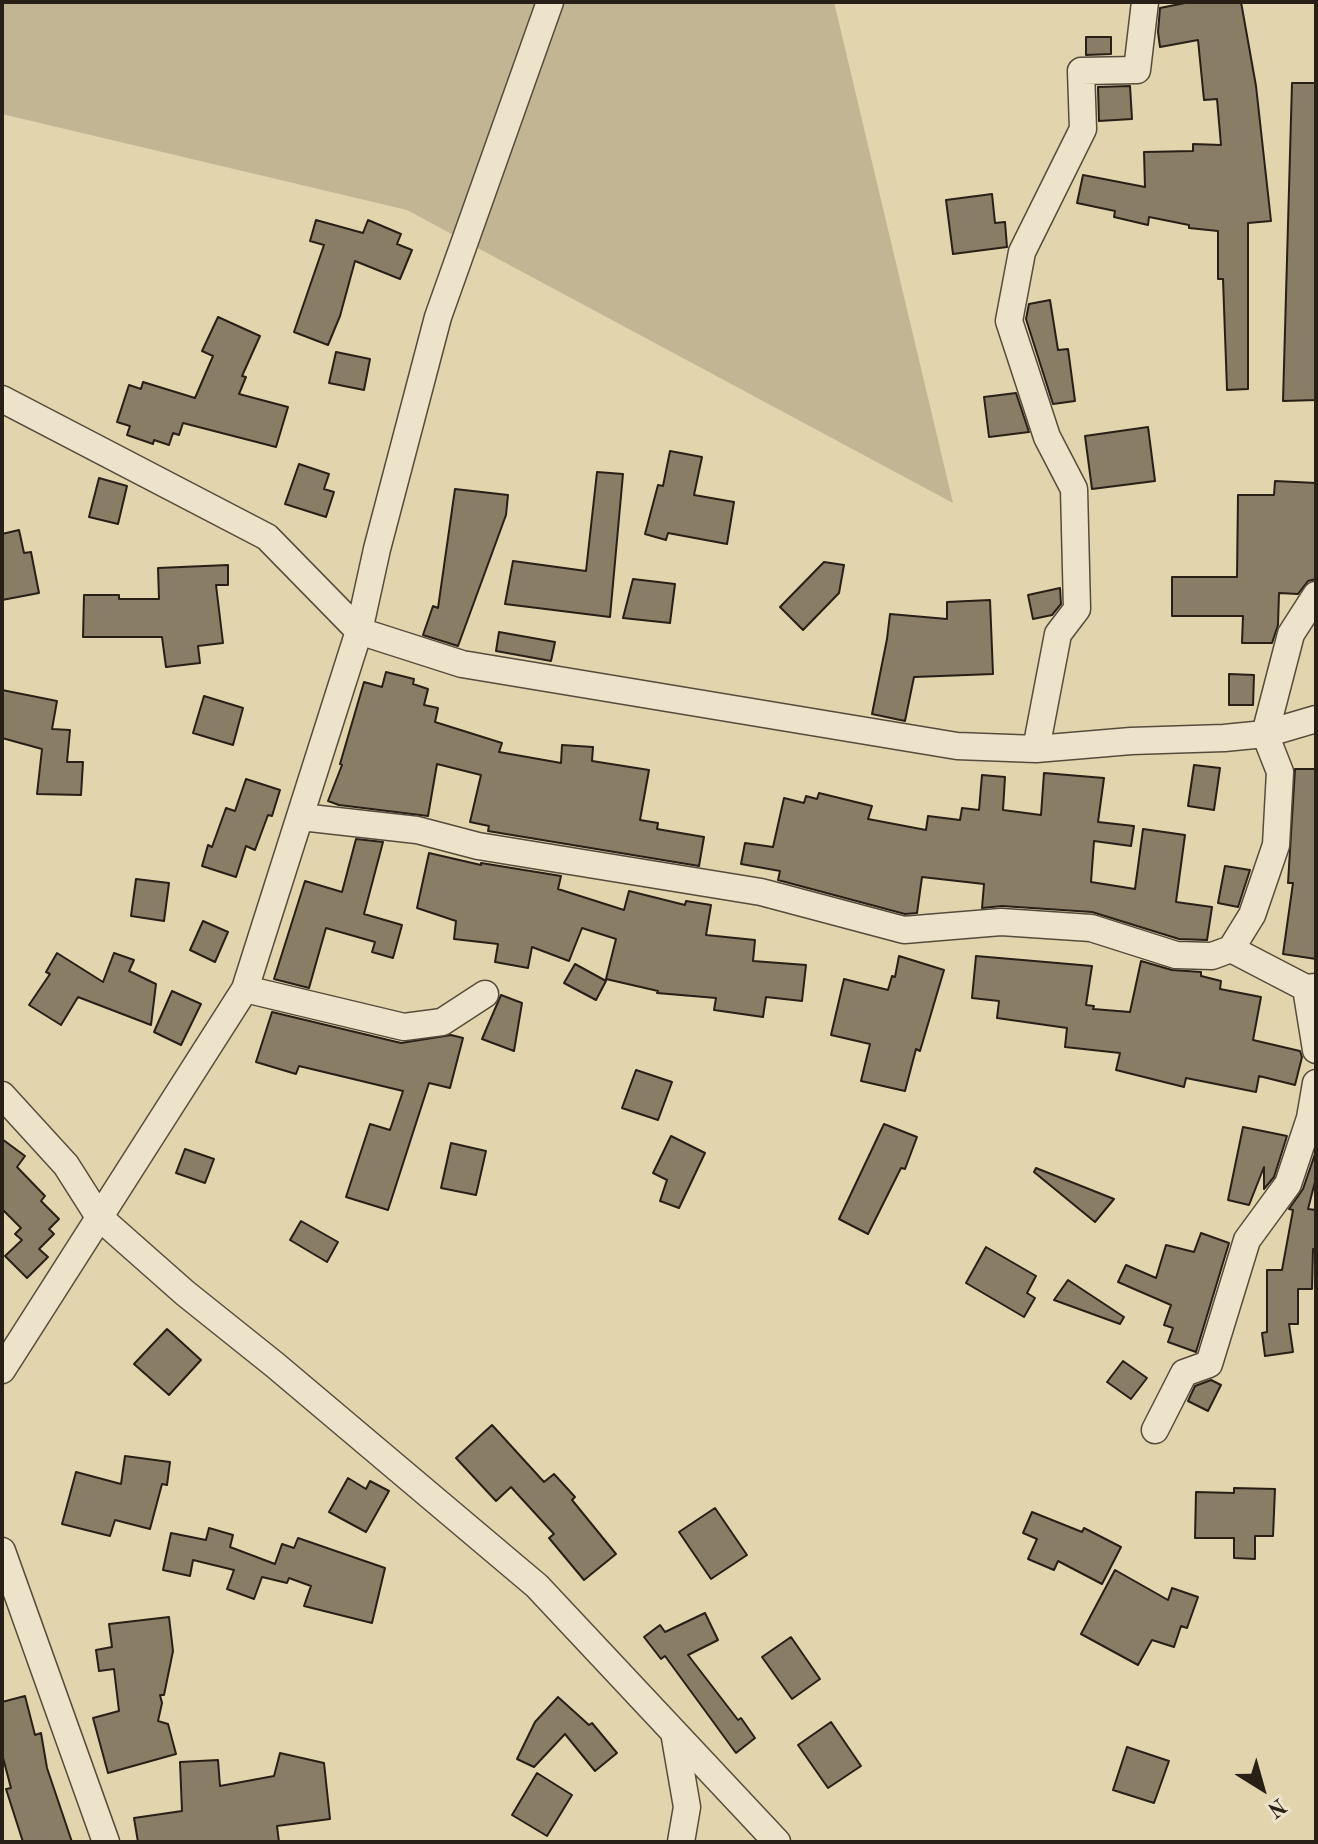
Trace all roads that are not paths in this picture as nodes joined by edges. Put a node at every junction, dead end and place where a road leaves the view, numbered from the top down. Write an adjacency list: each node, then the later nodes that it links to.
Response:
1 (550, 2): 5 (street)
2 (1145, 2): 8 (street)
3 (2, 399): 5 (street)
4 (1316, 595): 7 (street)
5 (359, 631): 8 (street); 9 (street)
6 (1316, 719): 7 (street)
7 (1265, 734): 8 (street); 10 (street)
8 (1036, 749)
9 (301, 817): 10 (street); 12 (street)
10 (1231, 949): 11 (street)
11 (1311, 987): 14 (street)
12 (245, 989): 13 (street); 17 (street)
13 (485, 994)
14 (1316, 1050)
15 (1316, 1083): 19 (street)
16 (2, 1095): 17 (street)
17 (99, 1217): 18 (street); 21 (street)
18 (2, 1370)
19 (1155, 1430)
20 (2, 1551): 22 (street)
21 (674, 1732): 23 (street); 24 (street)
22 (106, 1842)
23 (681, 1842)
24 (777, 1842)

